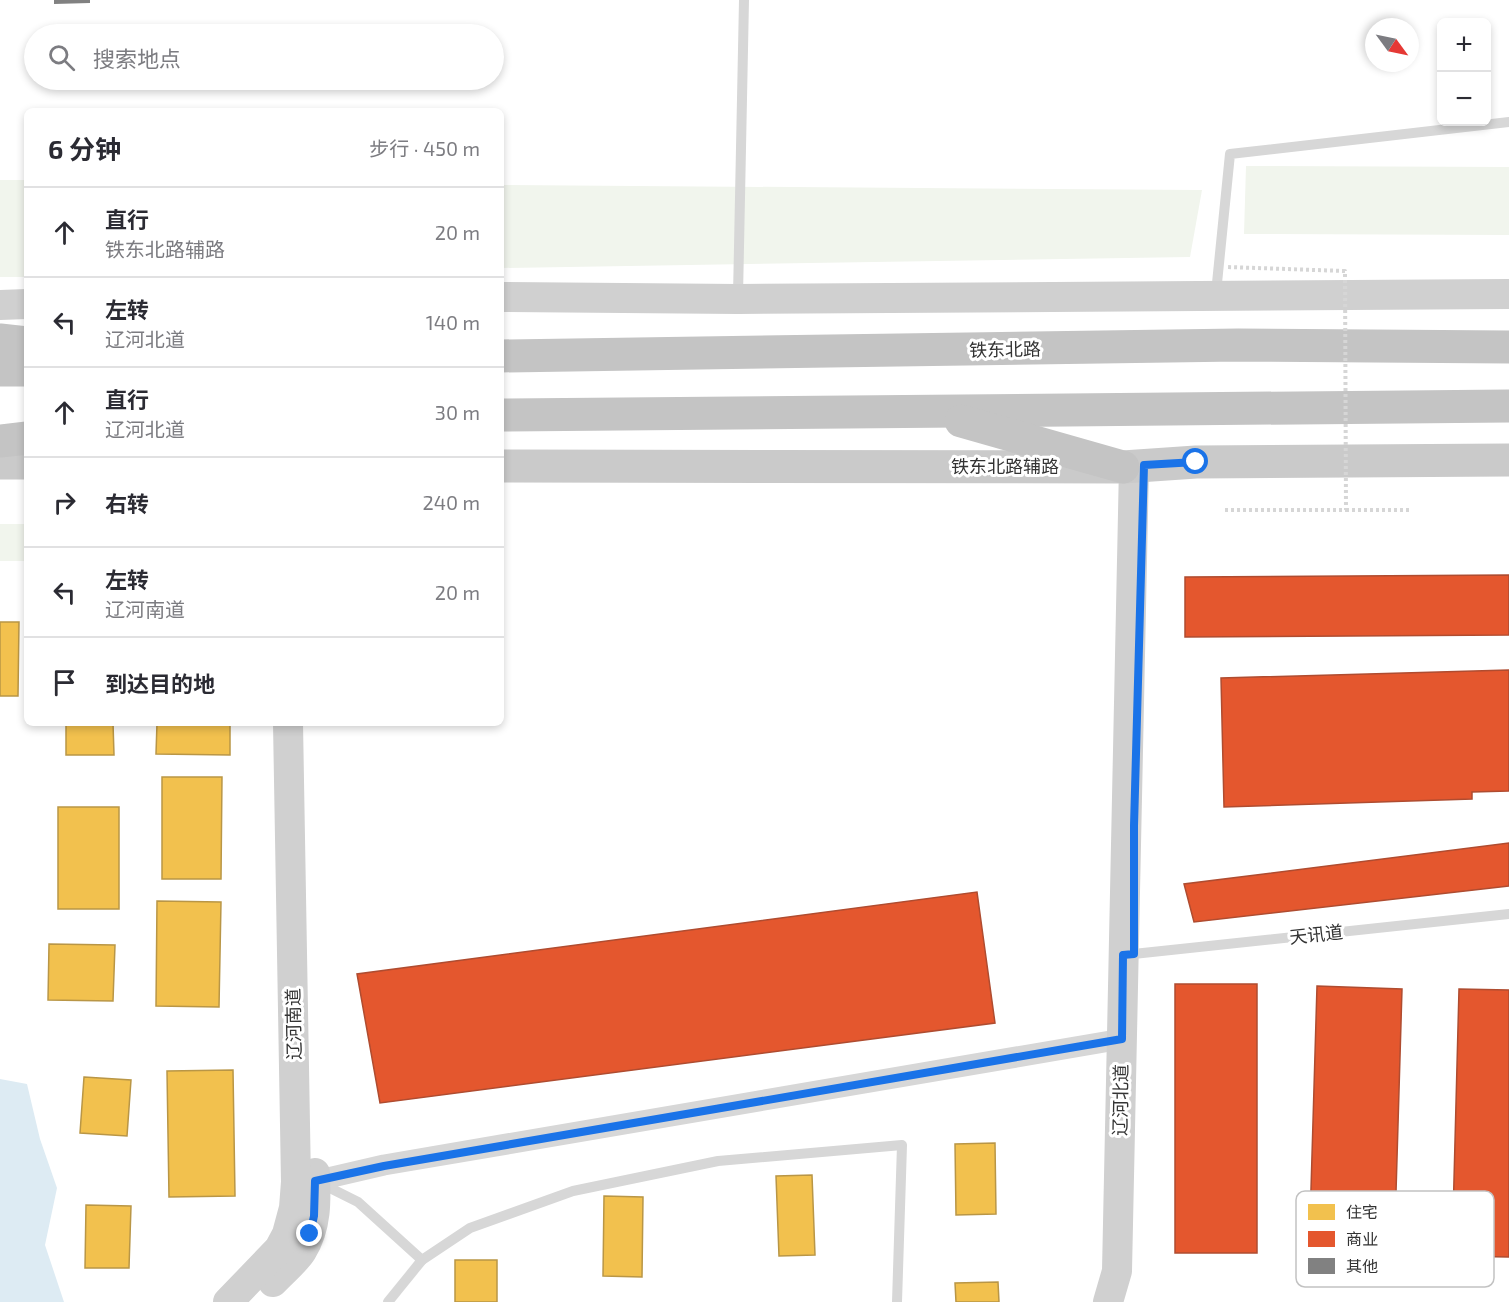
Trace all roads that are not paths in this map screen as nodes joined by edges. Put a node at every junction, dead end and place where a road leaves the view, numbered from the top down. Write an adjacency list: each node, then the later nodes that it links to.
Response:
1 (744, 0): 6 (lane)
2 (1509, 122): 5 (lane)
3 (1509, 294): 5 (street)
4 (504, 297): 6 (street)
5 (1216, 297): 6 (street)
6 (738, 299)
7 (24, 304): 8 (street)
8 (0, 305)
9 (0, 340): 10 (highway)
10 (24, 343)
11 (1509, 347): 12 (highway, 铁东北路)
12 (504, 356)
13 (0, 370): 14 (highway)
14 (24, 370)
15 (1509, 406): 16 (highway)
16 (925, 411): 17 (highway); 26 (highway)
17 (504, 415)
18 (0, 418): 19 (highway)
19 (24, 418)
20 (24, 438): 21 (highway)
21 (0, 441)
22 (1509, 460): 26 (main road, 铁东北路辅路)
23 (0, 463): 24 (main road)
24 (24, 463)
25 (504, 466): 26 (main road, 铁东北路辅路)
26 (1134, 466): 30 (street, 辽河北道)
27 (288, 726): 32 (street, 辽河南道)
28 (306, 726): 32 (street, 辽河南道)
29 (1509, 914): 30 (lane, 天讯道)
30 (1128, 954): 31 (street, 辽河北道); 39 (street, 辽河北道)
31 (1122, 1039): 32 (street); 38 (street, 辽河北道)
32 (305, 1181): 33 (lane); 34 (street, 辽河南道); 35 (street, 辽河南道)
33 (422, 1260): 36 (lane); 37 (lane)
34 (228, 1302)
35 (255, 1302)
36 (388, 1302)
37 (897, 1302)
38 (1108, 1302)
39 (1125, 1302)

